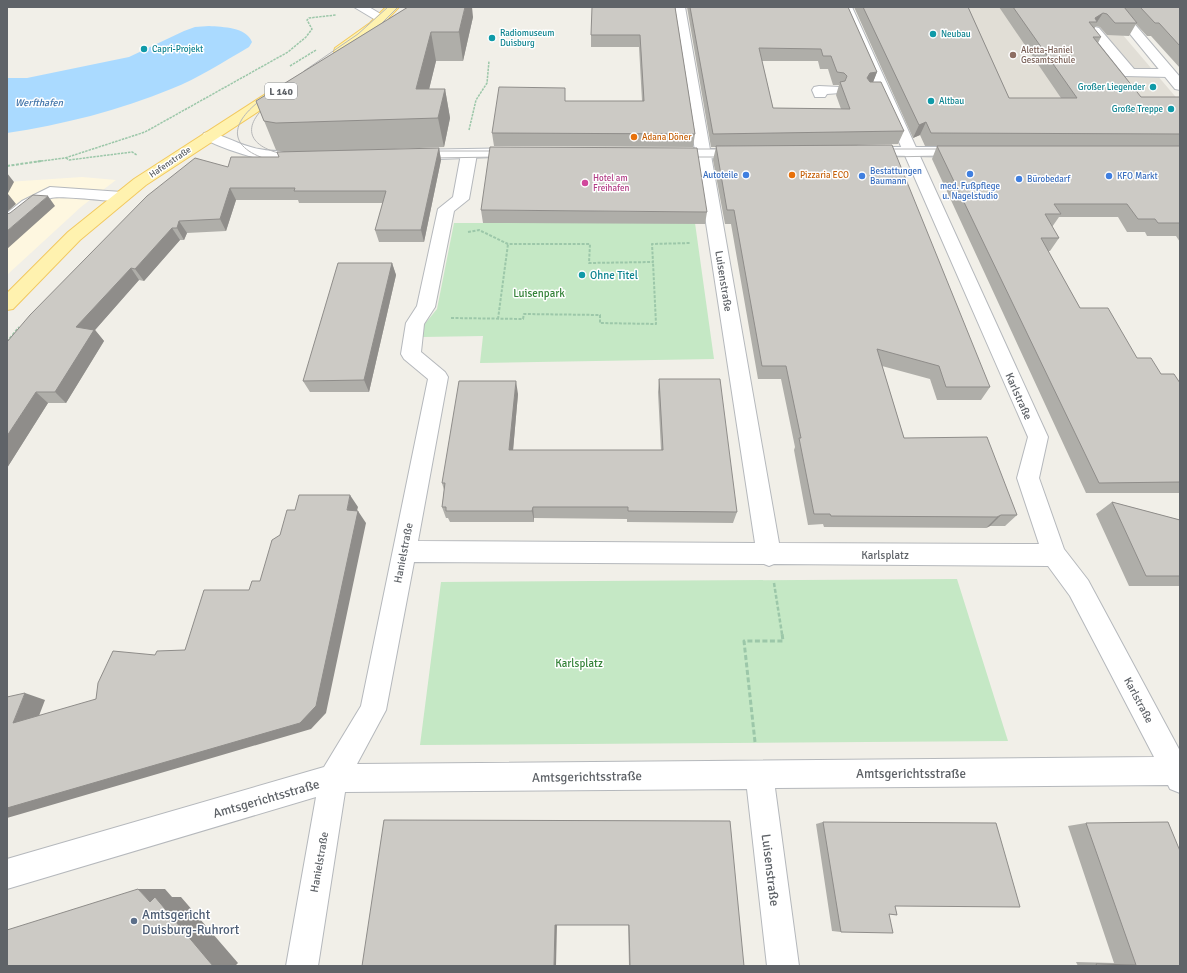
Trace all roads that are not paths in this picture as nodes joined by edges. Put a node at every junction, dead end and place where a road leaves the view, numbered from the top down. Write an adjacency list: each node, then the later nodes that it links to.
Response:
1 (360, 7): 6 (street)
2 (393, 7): 6 (main road)
3 (679, 7): 21 (street, Luisenstraße)
4 (846, 7): 15 (street, Karlstraße)
5 (1114, 7): 9 (street)
6 (383, 18): 8 (main road)
7 (1095, 31): 9 (lane)
8 (327, 60)
9 (1169, 73): 11 (street)
10 (296, 81): 14 (main road, Hafenstraße / L 140)
11 (1180, 86)
12 (835, 90): 13 (lane)
13 (820, 94)
14 (209, 136): 24 (street); 25 (main road, Hafenstraße / L 140)
15 (911, 152): 16 (street); 19 (street); 30 (street, Karlstraße)
16 (982, 152)
17 (535, 153): 20 (street)
18 (649, 153): 21 (street)
19 (849, 153)
20 (469, 154): 23 (street); 28 (street, Hanielstraße)
21 (703, 154): 22 (street); 29 (street, Luisenstraße)
22 (757, 154)
23 (393, 155)
24 (324, 157)
25 (122, 197): 26 (lane); 27 (main road, Hafenstraße / L 140)
26 (7, 221)
27 (7, 304)
28 (404, 551): 29 (street, Karlsplatz); 33 (street, Hanielstraße)
29 (769, 555): 30 (street, Karlsplatz)
30 (1054, 555): 32 (street, Karlstraße)
31 (759, 774): 32 (street, Amtsgerichtsstraße); 33 (street, Amtsgerichtsstraße); 36 (street, Luisenstraße)
32 (1179, 774)
33 (333, 778): 34 (street, Amtsgerichtsstraße); 35 (street, Hanielstraße)
34 (7, 874)
35 (302, 966)
36 (784, 966)

